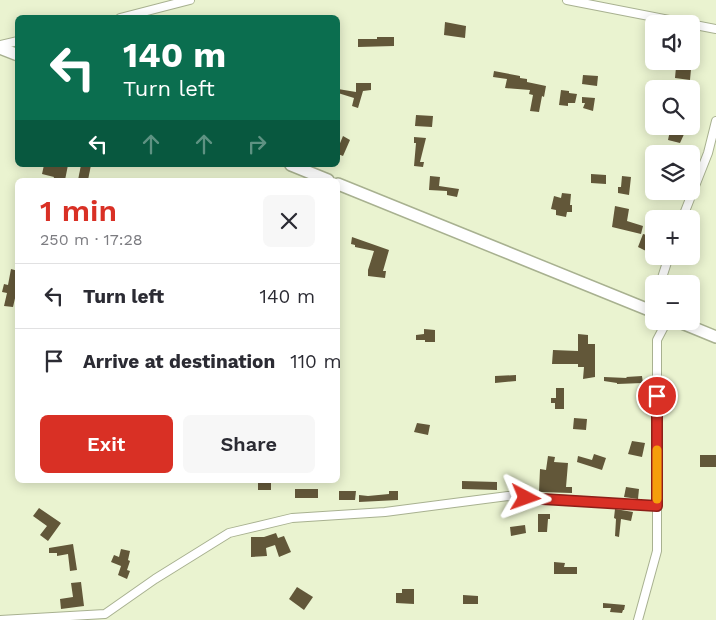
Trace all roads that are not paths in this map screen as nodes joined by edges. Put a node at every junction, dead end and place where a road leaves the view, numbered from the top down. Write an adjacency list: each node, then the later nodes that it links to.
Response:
1 (190, 0): 5 (street)
2 (567, 0): 4 (street)
3 (623, 0): 4 (street)
4 (621, 9): 6 (street)
5 (132, 15)
6 (716, 29)
7 (15, 42): 8 (street)
8 (0, 46): 9 (street)
9 (15, 54)
10 (716, 121): 14 (street)
11 (296, 167): 12 (street)
12 (323, 178)
13 (340, 185): 15 (street)
14 (685, 210)
15 (645, 308)
16 (662, 330): 19 (street)
17 (699, 330): 18 (street)
18 (716, 337)
19 (657, 506): 20 (street); 21 (street)
20 (0, 620)
21 (638, 620)

